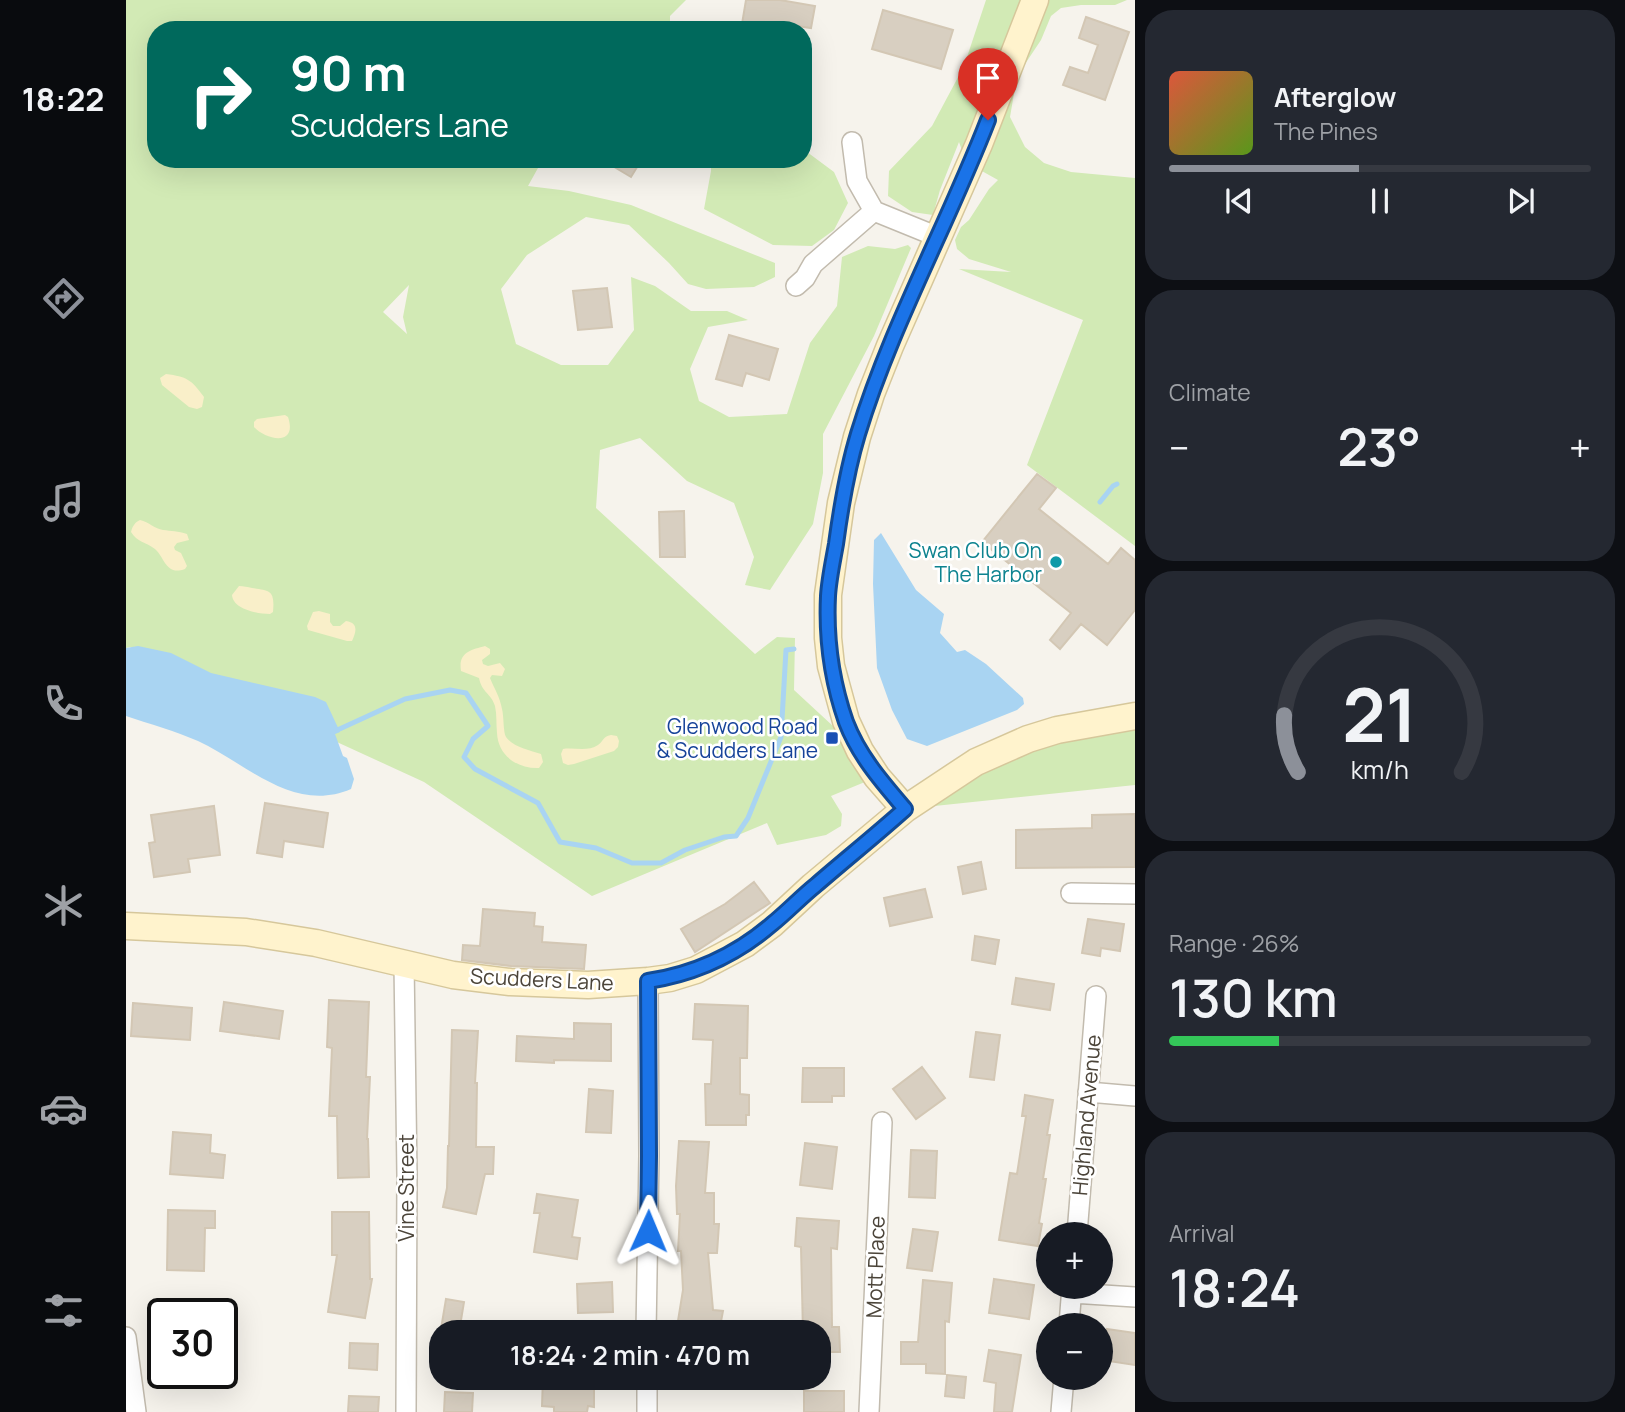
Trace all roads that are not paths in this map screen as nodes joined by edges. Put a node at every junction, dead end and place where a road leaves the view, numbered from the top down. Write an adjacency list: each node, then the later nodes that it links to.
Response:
1 (1035, 0): 4 (main road)
2 (852, 142): 3 (street)
3 (874, 211): 4 (street); 5 (street)
4 (938, 237): 7 (main road)
5 (796, 286)
6 (1135, 716): 7 (main road, Scudders Lane)
7 (905, 809): 12 (main road, Scudders Lane)
8 (1072, 893): 9 (street)
9 (1135, 894)
10 (126, 926): 11 (main road, Scudders Lane)
11 (404, 963): 12 (main road, Scudders Lane); 25 (street, Vine Street)
12 (648, 981): 20 (street)
13 (1096, 996): 14 (street, Highland Avenue)
14 (1088, 1092): 15 (street); 17 (street, Highland Avenue)
15 (1135, 1096)
16 (882, 1122): 27 (street, Mott Place)
17 (1078, 1222)
18 (1113, 1295): 19 (street)
19 (1135, 1297)
20 (646, 1320)
21 (126, 1338): 24 (street)
22 (646, 1390): 26 (street)
23 (1063, 1390): 28 (street)
24 (136, 1412)
25 (406, 1412)
26 (647, 1412)
27 (869, 1412)
28 (1061, 1412)

